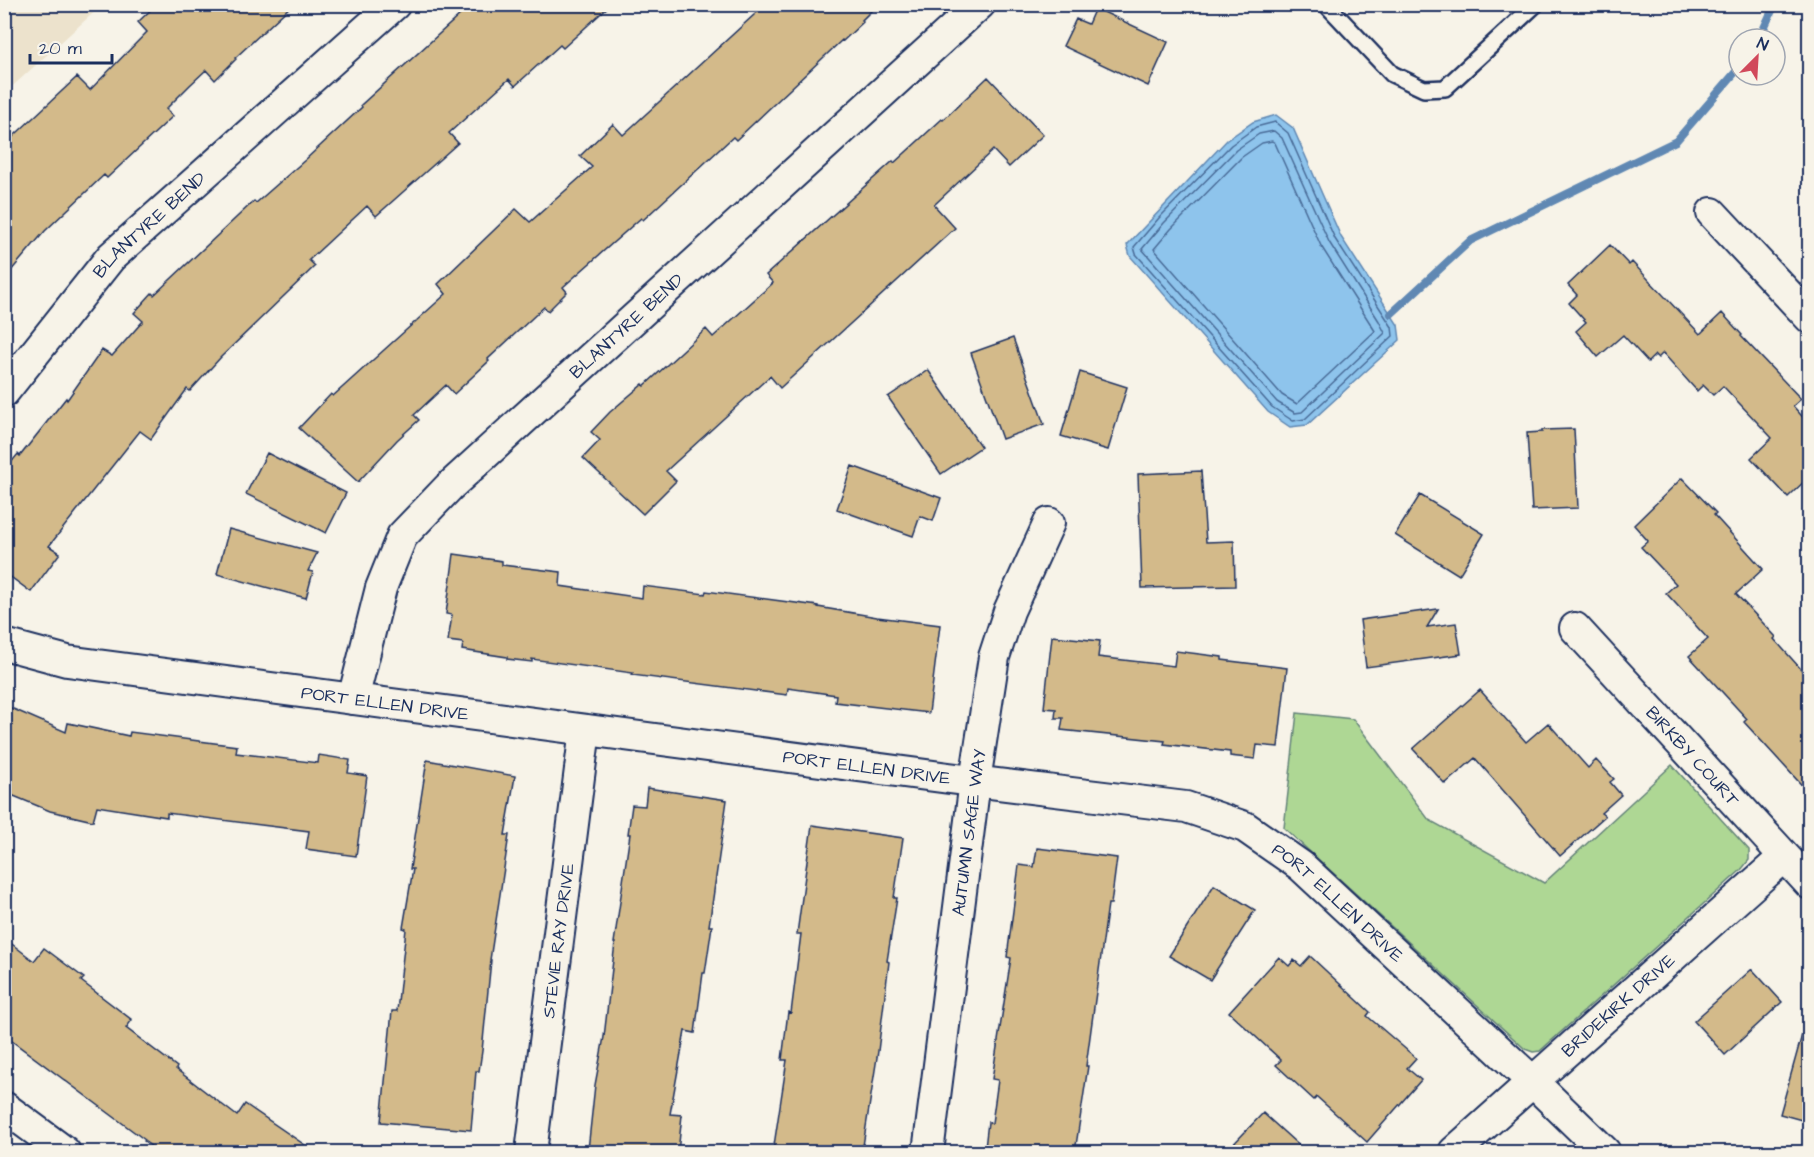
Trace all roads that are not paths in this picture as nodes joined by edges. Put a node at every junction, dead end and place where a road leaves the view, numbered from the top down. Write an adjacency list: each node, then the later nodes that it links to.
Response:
1 (394, 4): 7 (street, BLANTYRE BEND)
2 (980, 4): 11 (street, BLANTYRE BEND)
3 (1326, 4): 4 (lane)
4 (1536, 4)
5 (1712, 213): 6 (street)
6 (1809, 318)
7 (4, 392)
8 (1049, 523): 13 (street, AUTUMN SAGE WAY)
9 (1575, 628): 14 (street, BIRKBY COURT)
10 (4, 644): 11 (street, PORT ELLEN DRIVE)
11 (353, 699): 12 (street, PORT ELLEN DRIVE)
12 (585, 730): 13 (street, PORT ELLEN DRIVE); 19 (street, STEVIE RAY DRIVE)
13 (975, 781): 16 (street, PORT ELLEN DRIVE); 20 (street, AUTUMN SAGE WAY)
14 (1784, 857): 15 (street, BIRKBY COURT); 16 (street, BRIDEKIRK DRIVE)
15 (1809, 884)
16 (1533, 1082): 21 (street, BRIDEKIRK DRIVE); 22 (street, PORT ELLEN DRIVE)
17 (4, 1107): 18 (street)
18 (65, 1152)
19 (531, 1152)
20 (928, 1152)
21 (1454, 1152)
22 (1605, 1152)

